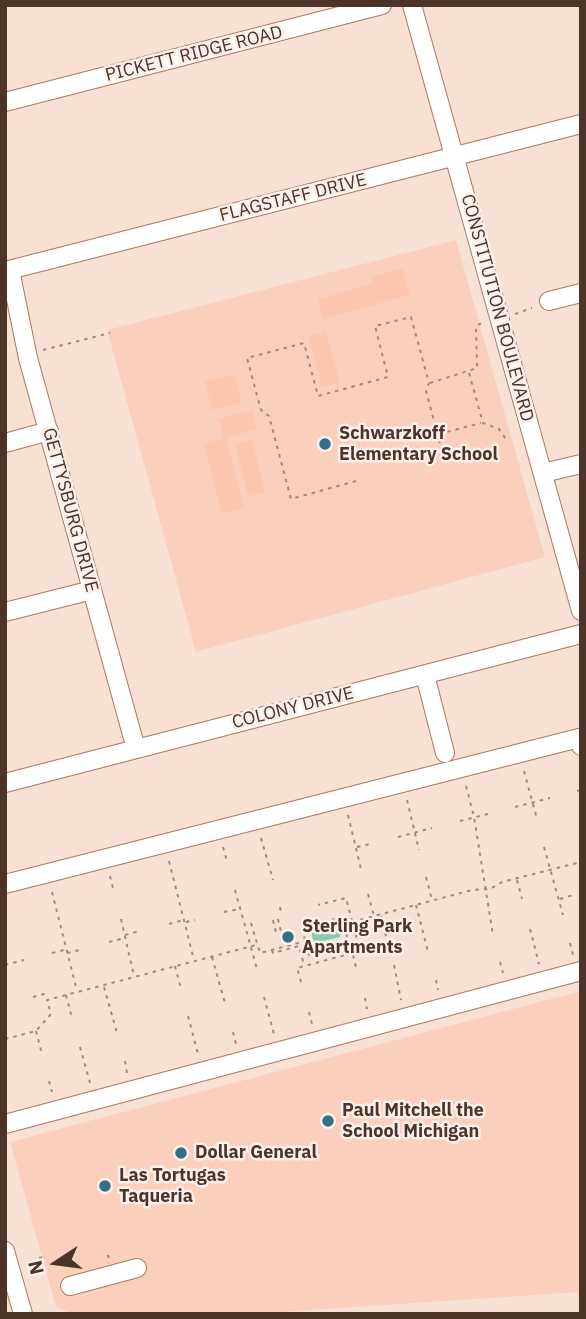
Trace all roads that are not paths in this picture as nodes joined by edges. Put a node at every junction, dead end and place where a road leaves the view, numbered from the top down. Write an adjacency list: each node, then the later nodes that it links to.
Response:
1 (382, 5): 3 (street, PICKETT RIDGE ROAD)
2 (412, 5): 5 (street, CONSTITUTION BOULEVARD)
3 (5, 102)
4 (581, 124): 5 (street, FLAGSTAFF DRIVE)
5 (455, 156): 6 (street, FLAGSTAFF DRIVE); 12 (street, CONSTITUTION BOULEVARD)
6 (8, 271): 9 (street, GETTYSBURG DRIVE)
7 (581, 293): 8 (street)
8 (549, 301)
9 (49, 431): 10 (street); 13 (street, GETTYSBURG DRIVE)
10 (5, 443)
11 (581, 464): 12 (street)
12 (543, 473): 14 (street, CONSTITUTION BOULEVARD)
13 (92, 590): 15 (street); 19 (street, GETTYSBURG DRIVE)
14 (581, 611)
15 (5, 612)
16 (581, 634): 17 (street, COLONY DRIVE)
17 (425, 675): 19 (street, COLONY DRIVE); 20 (street)
18 (580, 740): 22 (street)
19 (136, 749): 21 (street, COLONY DRIVE)
20 (445, 753)
21 (5, 783)
22 (5, 884)
23 (577, 963): 24 (street)
24 (5, 1124)
25 (5, 1251): 28 (street)
26 (137, 1268): 27 (street)
27 (70, 1286)
28 (23, 1314)

